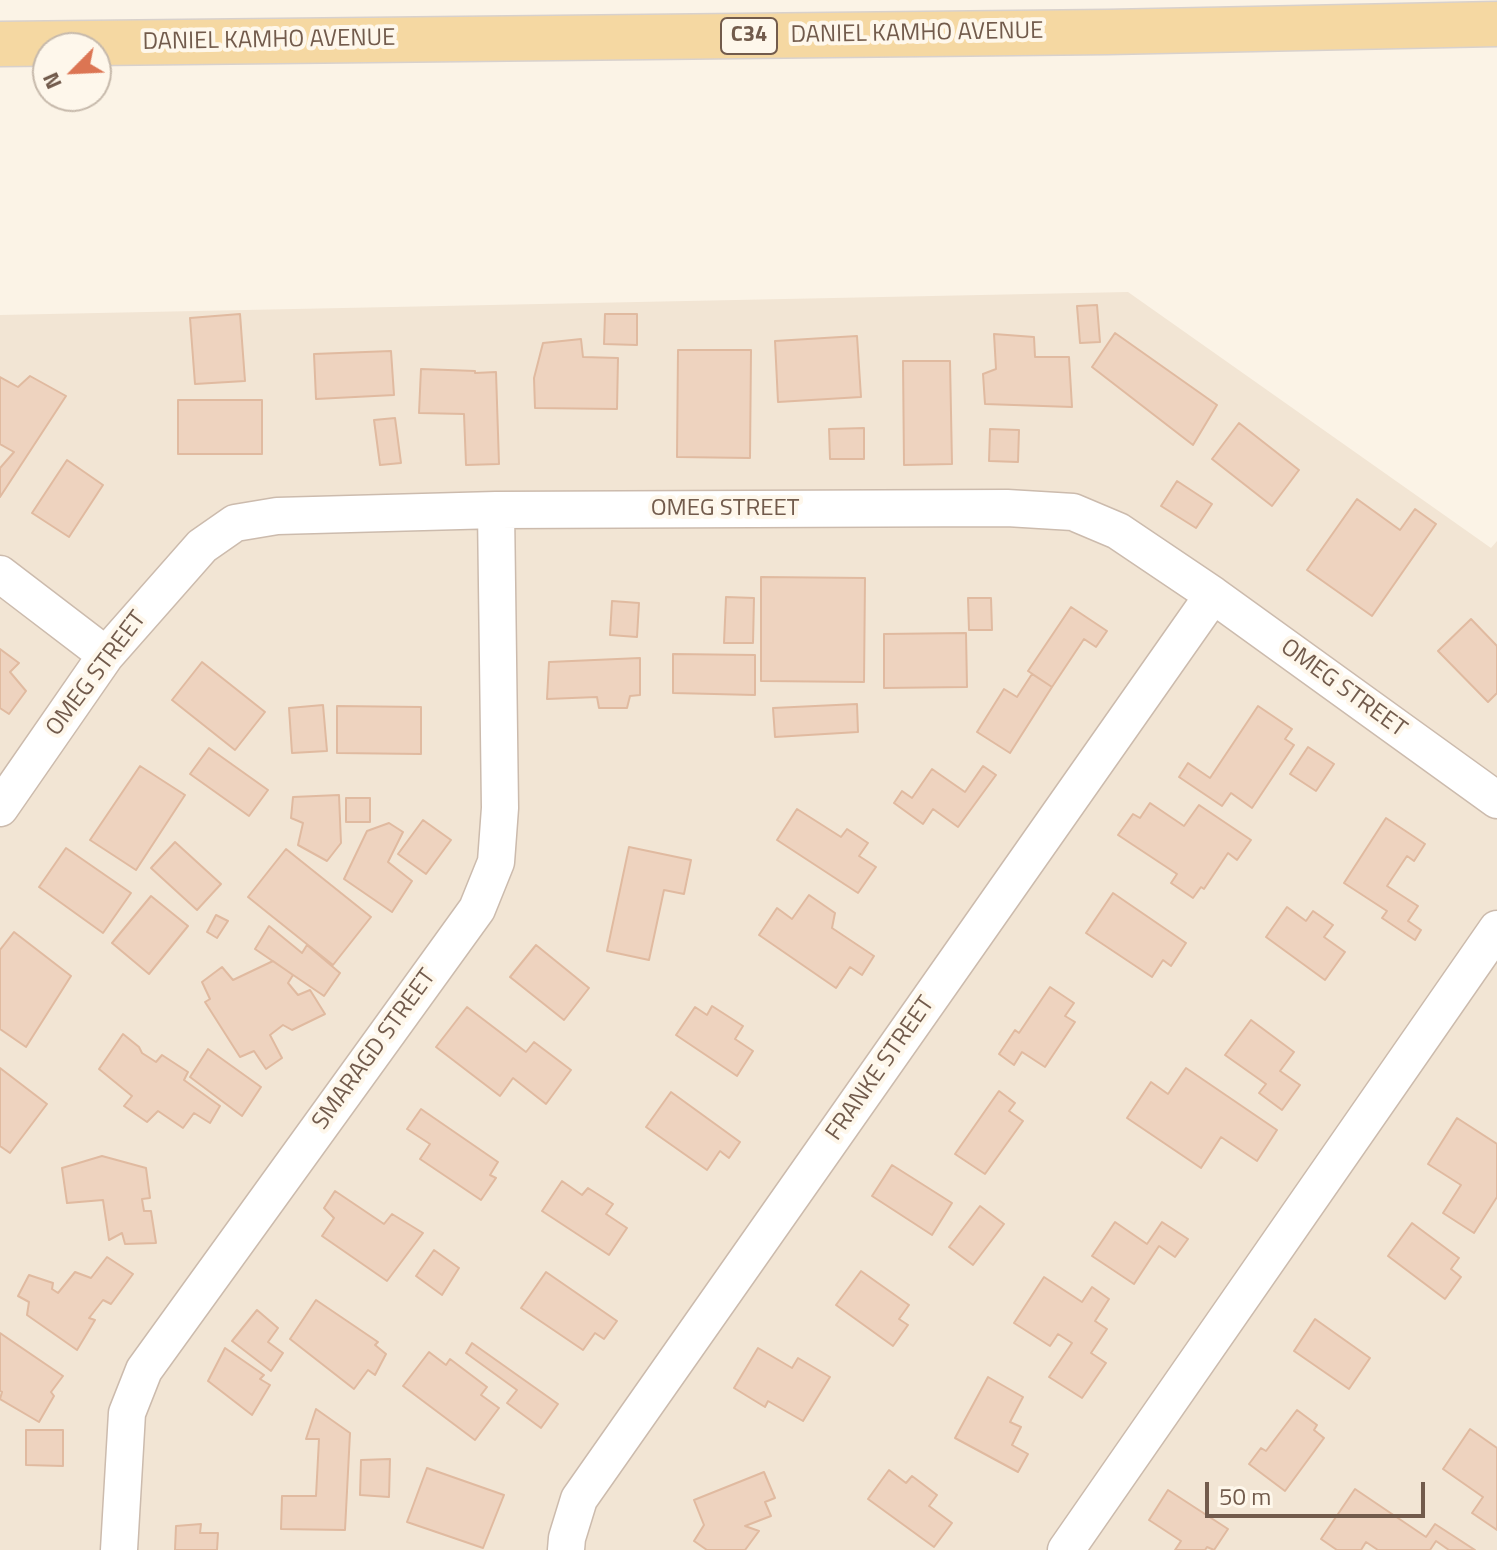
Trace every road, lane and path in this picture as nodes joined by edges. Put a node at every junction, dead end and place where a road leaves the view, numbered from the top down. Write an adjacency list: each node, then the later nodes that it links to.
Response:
1 (1497, 24): 2 (main road, DANIEL KAMHO AVENUE / C34)
2 (0, 44)
3 (496, 510): 5 (street, OMEG STREET); 6 (street, OMEG STREET); 10 (street, SMARAGD STREET)
4 (0, 574): 6 (street)
5 (1213, 595): 7 (street, OMEG STREET); 11 (street, FRANKE STREET)
6 (106, 655): 8 (street, OMEG STREET)
7 (1497, 800)
8 (0, 808)
9 (1497, 929): 12 (street)
10 (119, 1550)
11 (566, 1550)
12 (1066, 1550)

